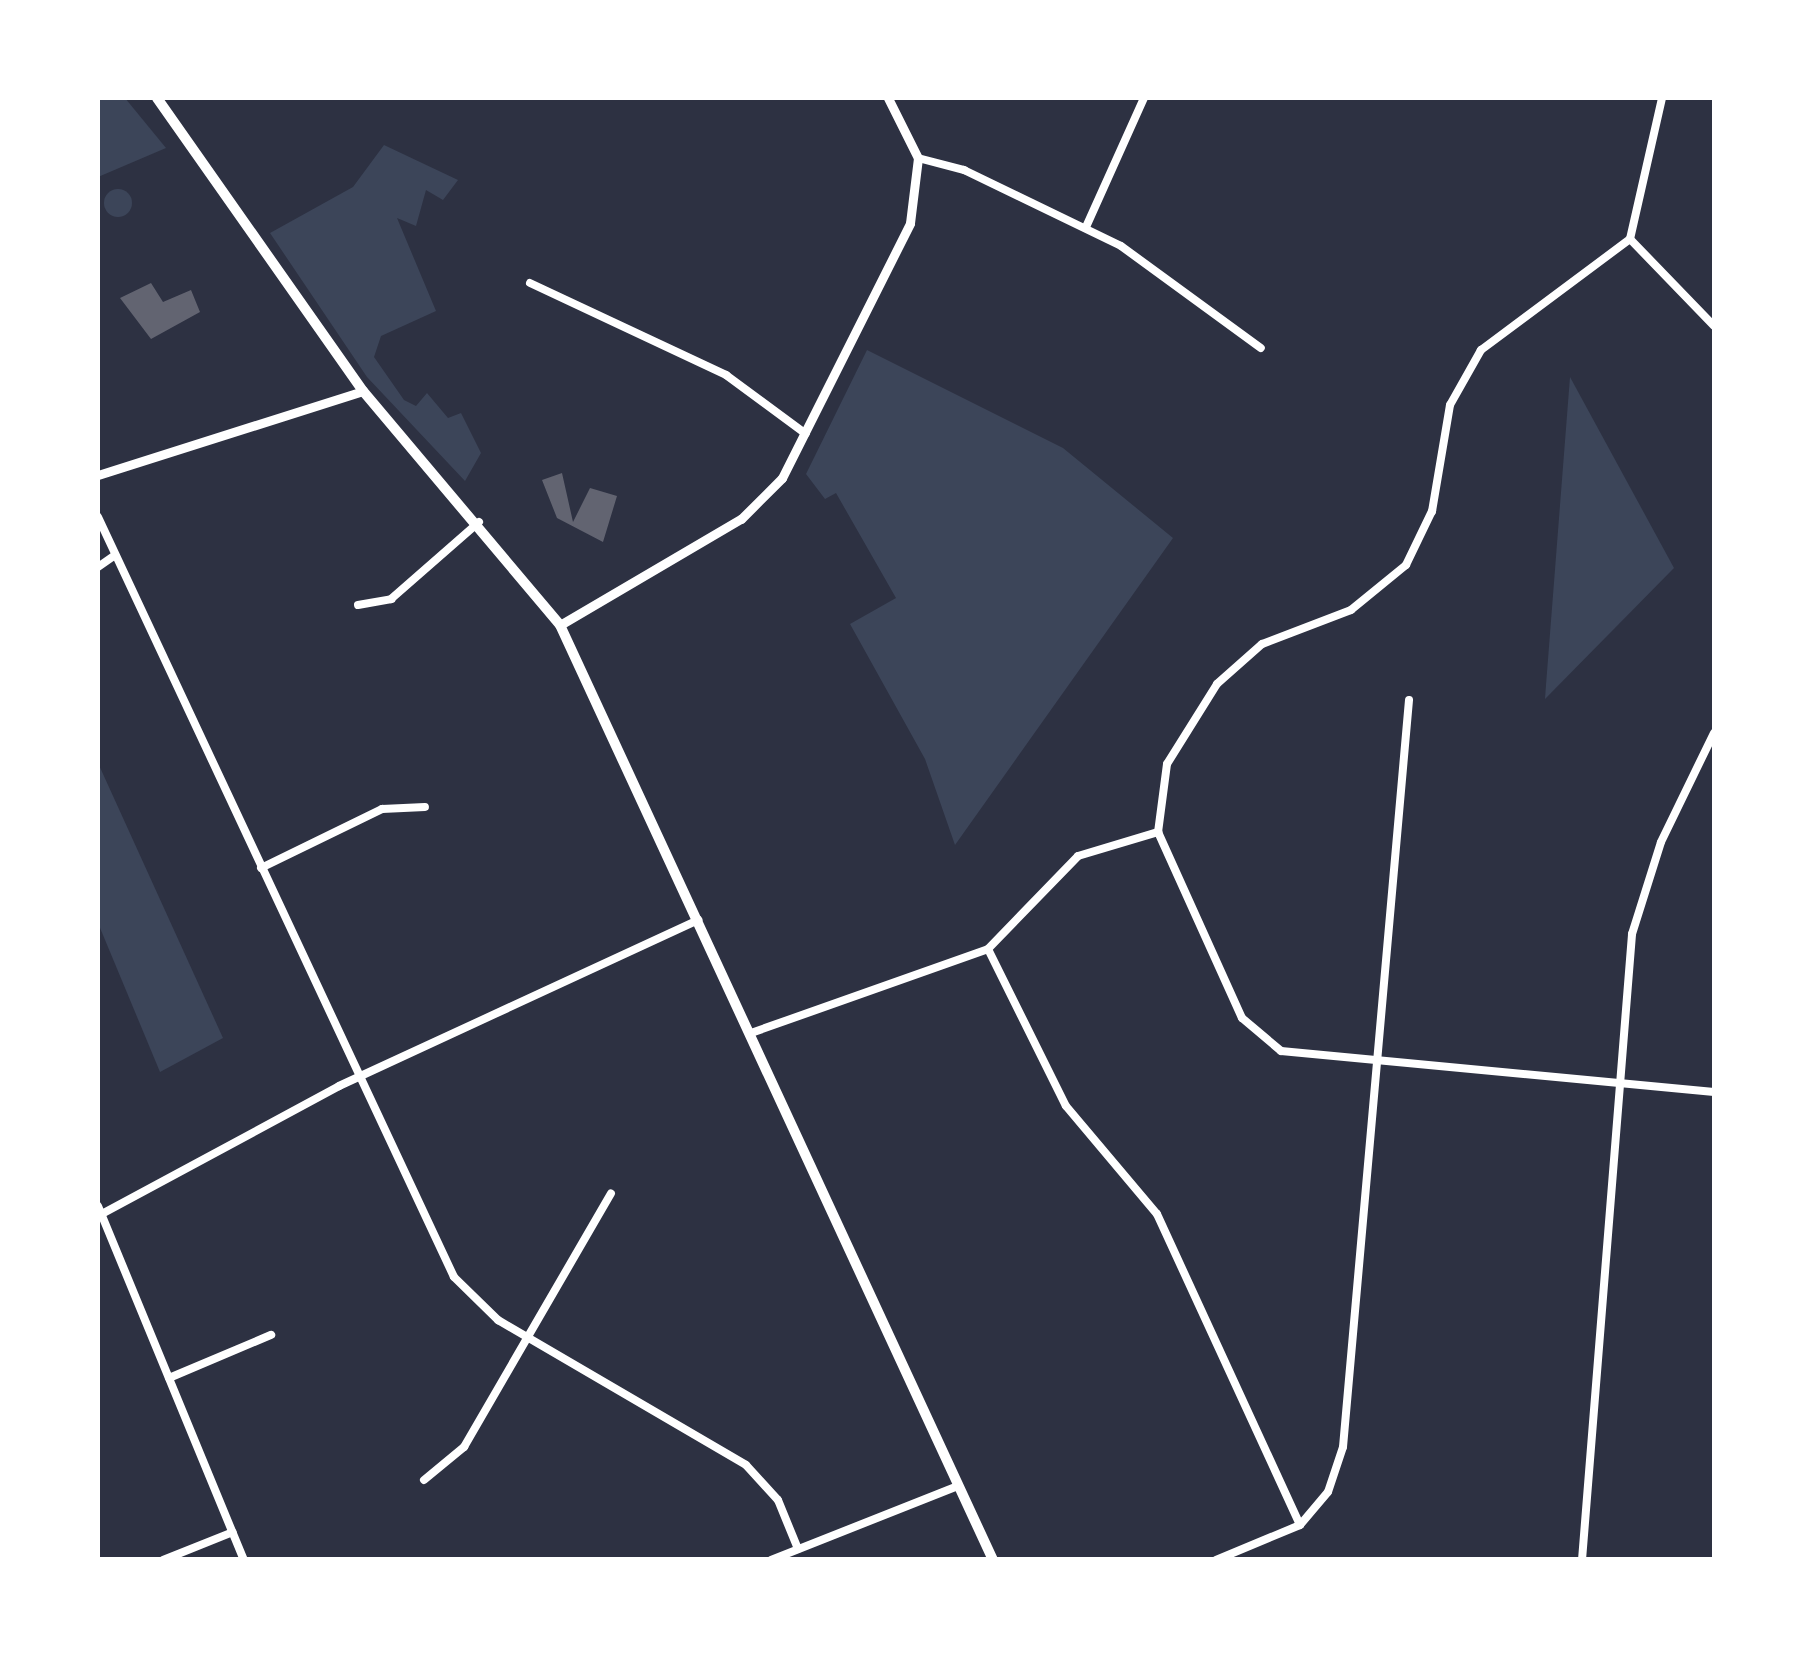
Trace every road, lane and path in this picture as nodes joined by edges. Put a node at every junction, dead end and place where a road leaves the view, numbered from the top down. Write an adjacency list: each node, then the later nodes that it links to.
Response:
1 (157, 98): 11 (main road)
2 (888, 98): 5 (street)
3 (1144, 98): 6 (street)
4 (1662, 98): 7 (street)
5 (918, 158): 6 (street); 12 (street)
6 (1086, 228): 10 (street)
7 (1630, 239): 9 (street); 23 (street)
8 (530, 283): 12 (street)
9 (1714, 326)
10 (1261, 348)
11 (363, 391): 13 (street); 15 (main road)
12 (806, 434): 19 (street)
13 (98, 475)
14 (98, 517): 16 (street)
15 (479, 522): 18 (street); 19 (main road)
16 (115, 555): 17 (street); 24 (street)
17 (98, 567)
18 (358, 605)
19 (560, 624): 25 (main road)
20 (1409, 700): 28 (street)
21 (1714, 733): 30 (street)
22 (425, 807): 24 (street)
23 (1158, 832): 26 (street); 28 (street)
24 (261, 868): 29 (street)
25 (699, 920): 27 (main road); 29 (street)
26 (988, 948): 27 (street); 39 (street)
27 (751, 1034): 38 (main road)
28 (1374, 1063): 30 (street); 39 (street)
29 (359, 1077): 33 (street); 35 (street)
30 (1617, 1084): 31 (street); 47 (street)
31 (1714, 1092)
32 (611, 1194): 35 (street)
33 (99, 1212): 36 (street)
34 (271, 1335): 36 (street)
35 (528, 1337): 37 (street); 41 (street)
36 (169, 1378): 40 (street)
37 (424, 1480)
38 (958, 1486): 41 (street); 45 (main road)
39 (1300, 1525): 46 (street)
40 (233, 1532): 42 (street); 43 (street)
41 (798, 1549): 44 (street)
42 (163, 1560)
43 (244, 1560)
44 (771, 1560)
45 (993, 1560)
46 (1216, 1560)
47 (1582, 1560)

